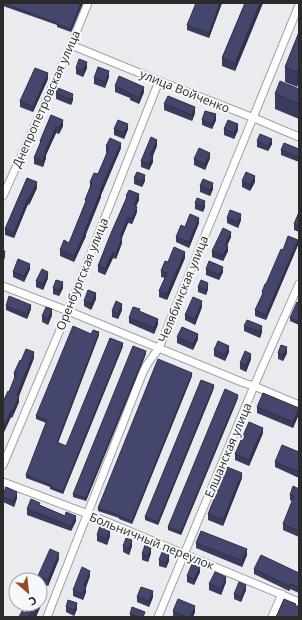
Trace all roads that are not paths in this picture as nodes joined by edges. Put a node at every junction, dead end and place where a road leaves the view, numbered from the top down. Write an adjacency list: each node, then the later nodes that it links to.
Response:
1 (88, 3): 3 (street, Днепропетровская улица)
2 (299, 5): 5 (street, Челябинская улица)
3 (71, 45): 4 (street, улица Войченко); 7 (street, Днепропетровская улица)
4 (159, 81): 5 (street, улица Войченко); 10 (street, Оренбургская улица)
5 (254, 118): 6 (street, улица Войченко); 11 (street, Челябинская улица)
6 (299, 137)
7 (3, 196)
8 (299, 284): 12 (street, Елшанская улица)
9 (3, 286): 10 (street)
10 (68, 311): 11 (street); 14 (street, Оренбургская улица)
11 (159, 348): 12 (street); 16 (street, Челябинская улица)
12 (254, 386): 13 (street); 17 (street, Елшанская улица)
13 (299, 405)
14 (3, 465)
15 (3, 482): 16 (street, Больничный переулок)
16 (88, 514): 17 (street, Больничный переулок); 20 (street, Челябинская улица)
17 (185, 554): 18 (street, Больничный переулок); 21 (street, Елшанская улица)
18 (282, 594): 19 (street, Больничный переулок); 22 (street)
19 (299, 602)
20 (47, 617)
21 (158, 617)
22 (272, 617)

